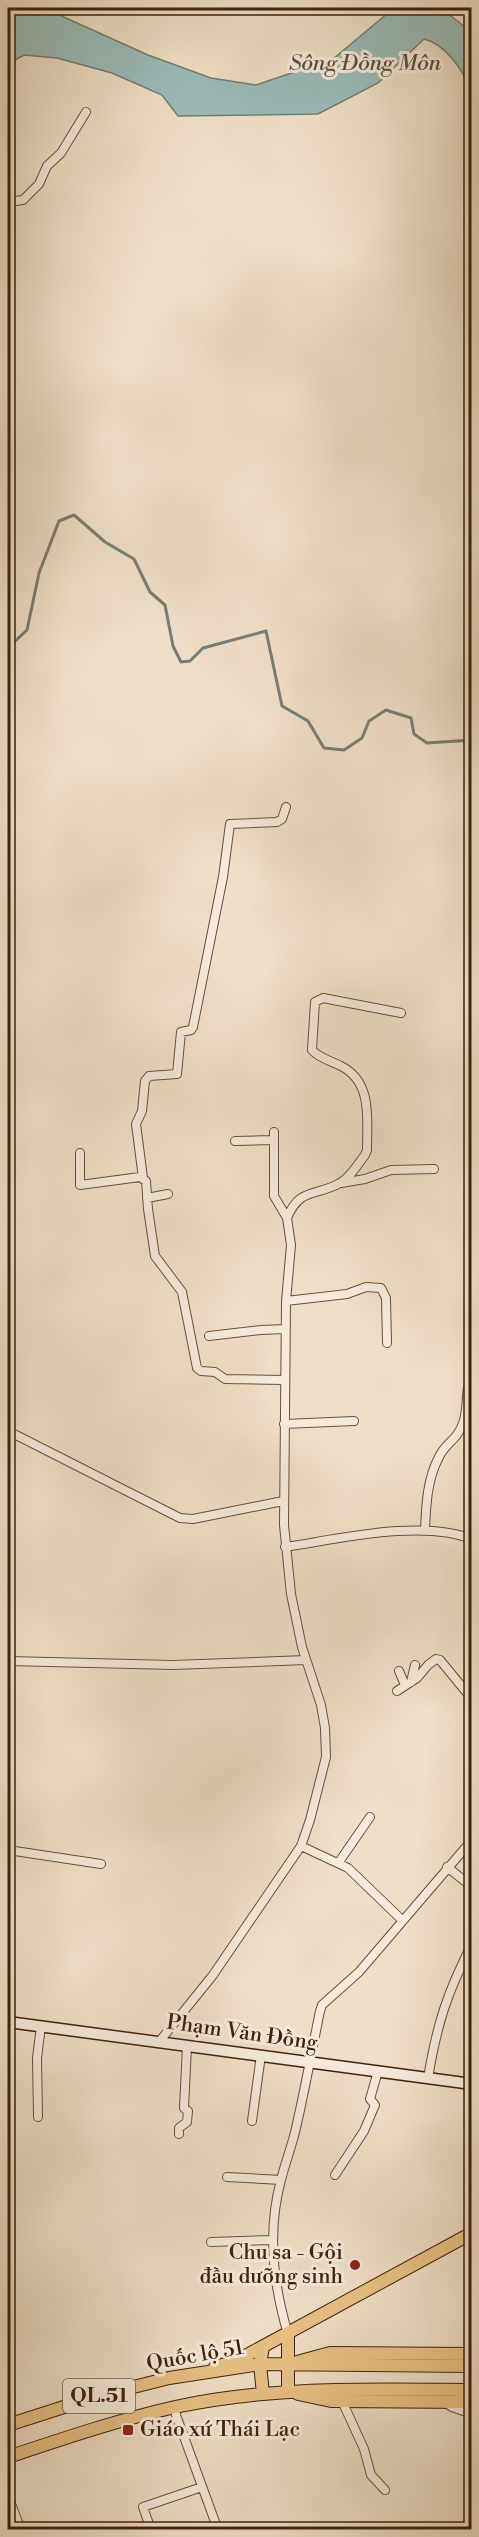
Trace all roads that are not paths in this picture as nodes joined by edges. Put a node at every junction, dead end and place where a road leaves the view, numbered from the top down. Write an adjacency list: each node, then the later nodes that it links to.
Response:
1 (86, 112): 2 (street)
2 (8, 202)
3 (285, 807): 8 (street)
4 (401, 1013): 9 (street)
5 (235, 1141): 12 (street)
6 (80, 1153): 8 (street)
7 (434, 1169): 9 (street)
8 (143, 1178): 11 (street)
9 (340, 1184): 12 (street)
10 (168, 1194): 11 (street)
11 (147, 1198): 18 (street)
12 (287, 1218): 13 (street)
13 (286, 1301): 14 (street); 16 (street)
14 (285, 1329): 15 (street); 18 (street)
15 (210, 1336)
16 (387, 1343)
17 (471, 1377): 23 (street)
18 (284, 1380): 20 (street)
19 (354, 1421): 20 (street)
20 (284, 1424): 22 (street)
21 (8, 1431): 22 (street)
22 (283, 1501): 25 (street)
23 (425, 1530): 24 (street); 25 (street)
24 (471, 1539)
25 (285, 1547): 27 (street)
26 (8, 1660): 27 (street)
27 (306, 1660): 35 (street)
28 (415, 1665): 30 (street)
29 (399, 1671): 30 (street)
30 (408, 1684): 31 (street); 32 (street)
31 (397, 1691)
32 (471, 1699)
33 (370, 1817): 37 (street)
34 (471, 1840): 39 (street)
35 (301, 1846): 37 (street); 45 (street)
36 (8, 1850): 38 (street)
37 (339, 1862): 41 (street)
38 (101, 1864)
39 (447, 1867): 40 (street); 41 (street)
40 (471, 1879)
41 (402, 1920): 48 (street)
42 (471, 1944): 50 (street)
43 (8, 2022): 44 (main road, Phạm Văn Đồng)
44 (41, 2026): 45 (main road, Phạm Văn Đồng); 52 (street)
45 (159, 2042): 46 (main road, Phạm Văn Đồng)
46 (188, 2046): 47 (main road, Phạm Văn Đồng); 54 (street)
47 (261, 2055): 48 (main road, Phạm Văn Đồng); 53 (street)
48 (311, 2062): 49 (main road, Phạm Văn Đồng); 57 (street)
49 (378, 2071): 50 (main road, Phạm Văn Đồng); 55 (street)
50 (428, 2078): 51 (main road, Phạm Văn Đồng)
51 (471, 2084)
52 (38, 2117)
53 (252, 2121)
54 (179, 2134)
55 (336, 2175)
56 (227, 2177): 57 (street)
57 (281, 2180): 59 (street)
58 (471, 2233): 61 (main road, QL.51)
59 (273, 2240): 60 (street); 61 (street)
60 (211, 2242)
61 (288, 2334): 62 (main road, QL.51); 65 (main road)
62 (263, 2347): 64 (main road); 67 (main road, QL.51)
63 (471, 2354): 65 (main road, QL.51)
64 (260, 2364): 65 (main road, Quốc lộ 51 / QL.51); 67 (main road, Quốc lộ 51 / QL.51); 70 (main road)
65 (288, 2364): 66 (main road, QL.51); 69 (main road)
66 (471, 2366)
67 (192, 2374): 76 (main road, Quốc lộ 51 / QL.51)
68 (471, 2390): 69 (main road, QL.51)
69 (288, 2392): 70 (main road, QL.51); 71 (main road, QL.51)
70 (263, 2394): 74 (main road, QL.51)
71 (342, 2401): 72 (main road, QL.51); 79 (street)
72 (445, 2402): 73 (main road, QL.51); 75 (street)
73 (471, 2402)
74 (175, 2407): 77 (main road, QL.51); 78 (street)
75 (471, 2414)
76 (8, 2425)
77 (8, 2457)
78 (202, 2487): 82 (street); 83 (street)
79 (385, 2490)
80 (8, 2496): 81 (street)
81 (21, 2529)
82 (151, 2529)
83 (218, 2529)

